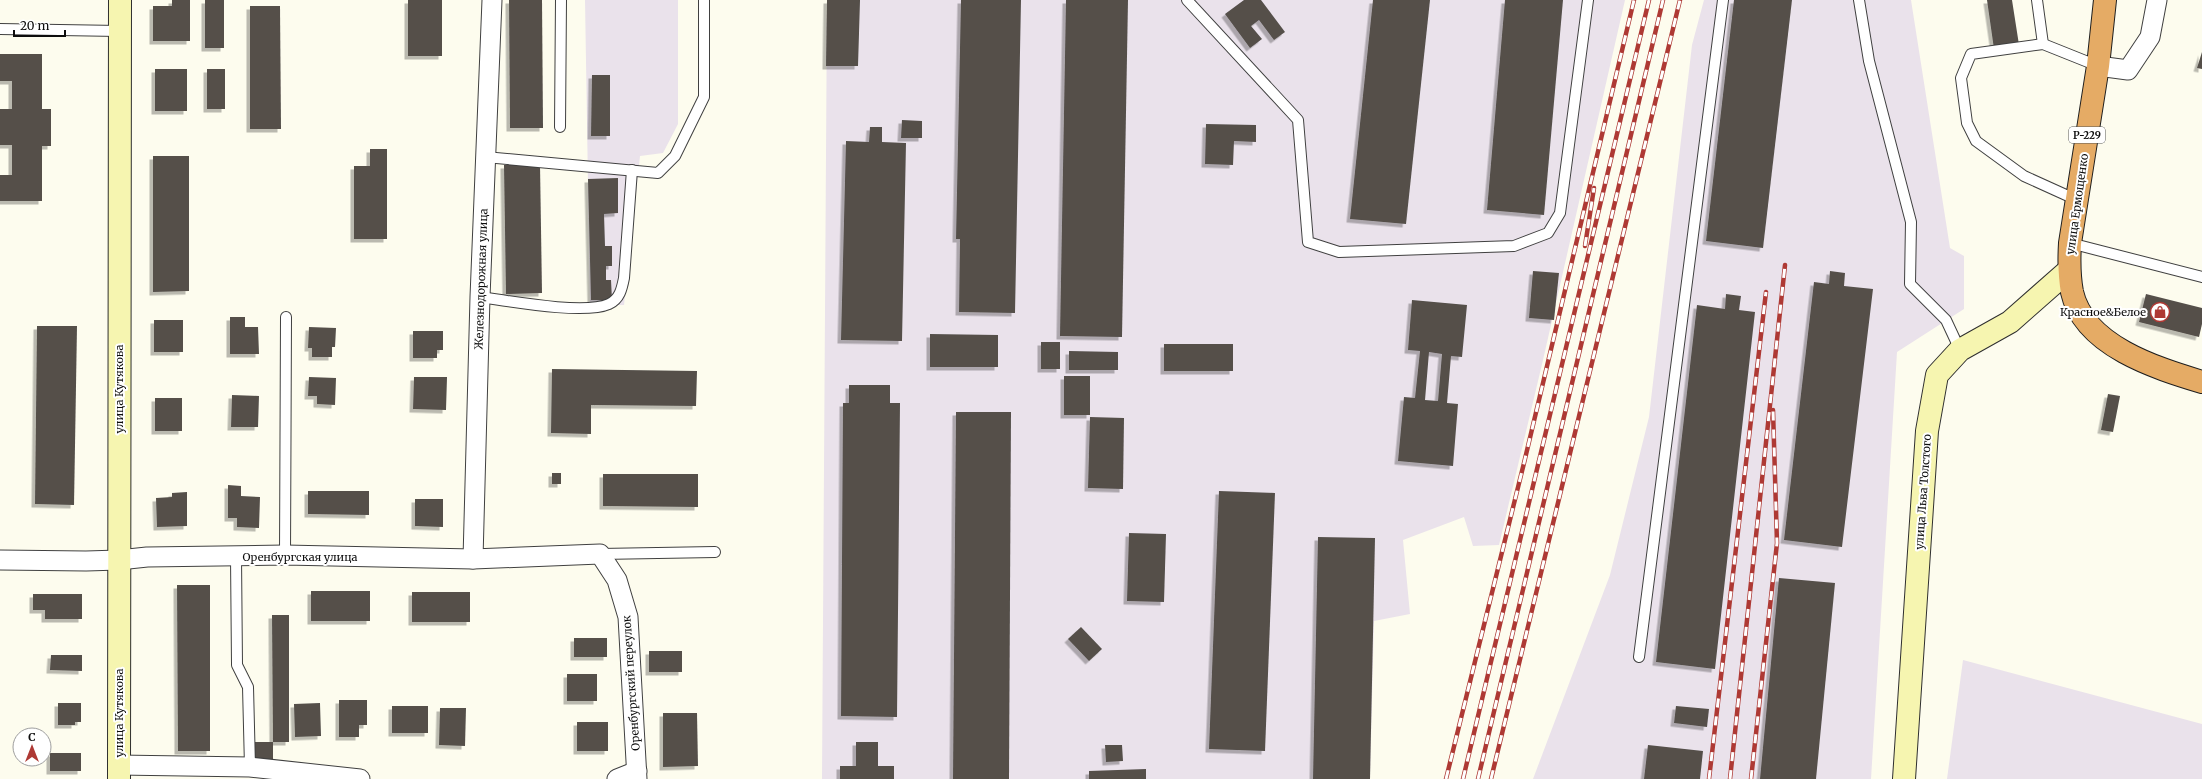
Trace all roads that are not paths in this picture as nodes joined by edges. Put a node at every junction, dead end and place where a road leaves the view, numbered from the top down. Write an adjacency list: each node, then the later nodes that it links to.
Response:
1 (120, 0): 13 (main road, улица Кутякова)
2 (492, 0): 17 (street, Железнодорожная улица)
3 (561, 0): 16 (lane)
4 (704, 0): 18 (lane)
5 (1187, 0): 6 (lane)
6 (1588, 0)
7 (1723, 0): 34 (lane)
8 (1859, 0): 25 (lane)
9 (2037, 0): 14 (lane)
10 (2105, 0): 15 (highway, улица Ермощенко / Р-229)
11 (2157, 0): 15 (street)
12 (0, 29): 13 (lane)
13 (119, 30): 33 (main road, улица Кутякова)
14 (2043, 44): 15 (lane); 19 (lane)
15 (2098, 66): 19 (highway, улица Ермощенко / Р-229)
16 (560, 127)
17 (485, 157): 18 (lane); 23 (street, Железнодорожная улица)
18 (632, 170): 23 (lane)
19 (2077, 200): 20 (highway, улица Ермощенко / Р-229)
20 (2070, 243): 21 (highway, улица Ермощенко / Р-229); 22 (lane)
21 (2069, 270): 25 (main road, улица Льва Толстого); 26 (highway, улица Ермощенко / Р-229)
22 (2202, 277)
23 (480, 297): 31 (street, Железнодорожная улица)
24 (286, 317): 29 (lane)
25 (1960, 350): 40 (main road, улица Льва Толстого)
26 (2202, 380)
27 (715, 552): 28 (lane)
28 (600, 554): 31 (street, Оренбургская улица); 37 (street, Оренбургский переулок)
29 (285, 556): 30 (street, Оренбургская улица); 31 (street, Оренбургская улица)
30 (236, 557): 33 (street, Оренбургская улица); 35 (lane)
31 (473, 559)
32 (0, 560): 33 (street, Оренбургская улица)
33 (119, 560): 36 (main road, улица Кутякова)
34 (1639, 657)
35 (250, 767): 36 (street); 38 (street)
36 (118, 772)
37 (637, 775): 39 (street, Оренбургский переулок)
38 (360, 779)
39 (617, 779)
40 (1904, 779)

